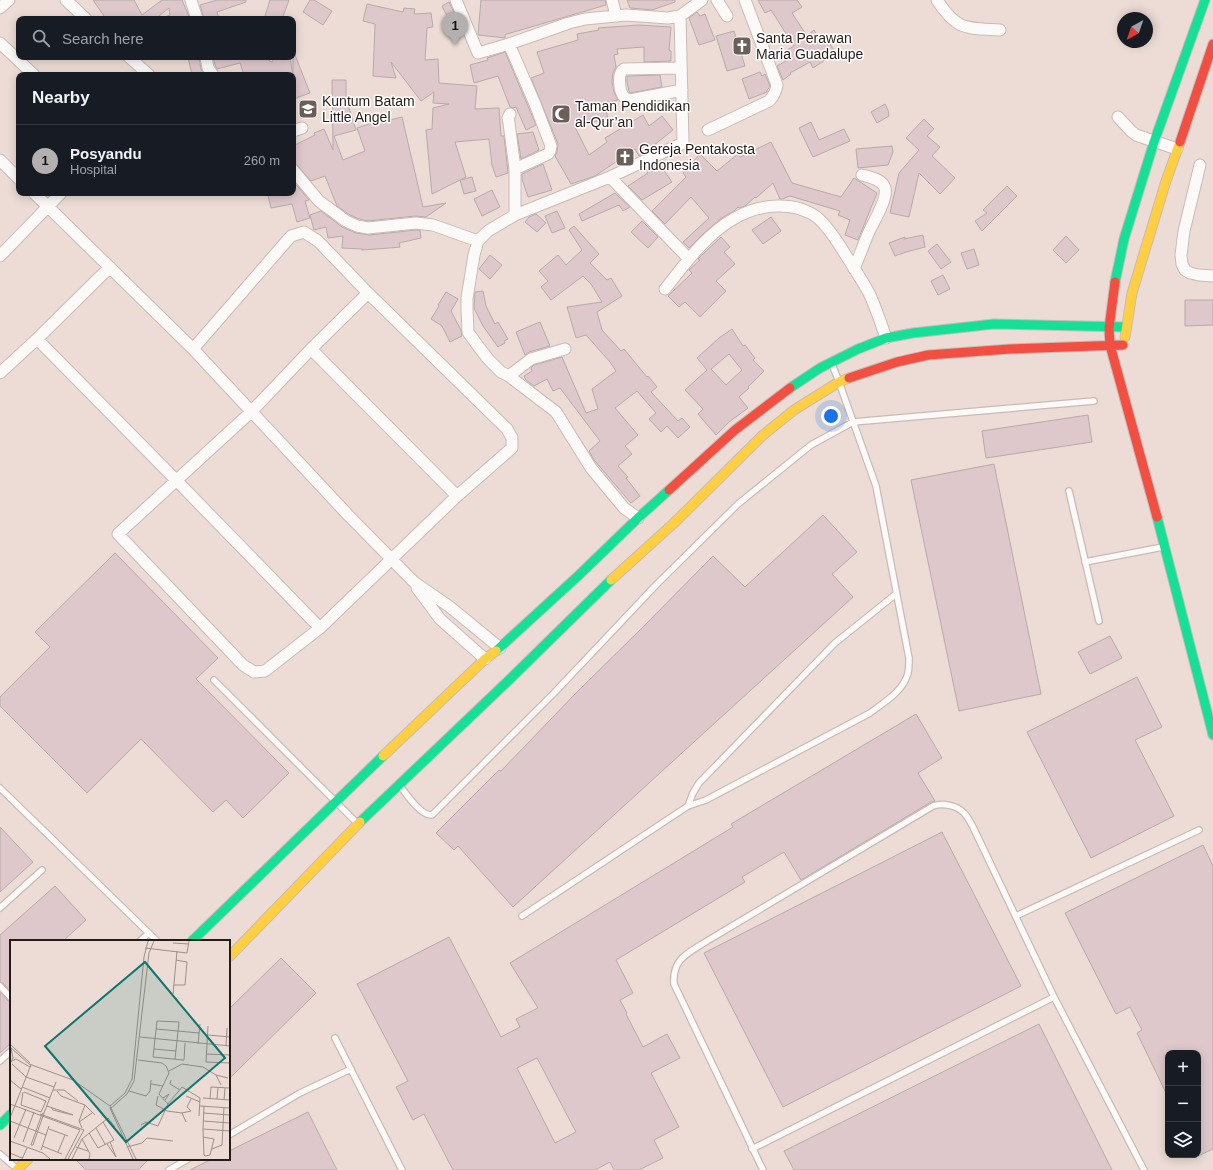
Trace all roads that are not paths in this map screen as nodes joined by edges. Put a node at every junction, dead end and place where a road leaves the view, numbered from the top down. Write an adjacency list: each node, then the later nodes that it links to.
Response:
1 (9, 0): 11 (street)
2 (66, 0): 12 (street)
3 (191, 0): 13 (street)
4 (456, 0): 19 (street)
5 (612, 0): 14 (street)
6 (702, 0): 15 (street)
7 (717, 0): 16 (street)
8 (745, 0): 32 (street)
9 (937, 0): 17 (street)
10 (1205, 0): 33 (street)
11 (0, 8)
12 (83, 16)
13 (196, 16)
14 (616, 16): 15 (street); 19 (street)
15 (680, 16): 25 (street)
16 (727, 16)
17 (1000, 30)
18 (0, 43): 21 (street)
19 (509, 44): 37 (street)
20 (1213, 44): 34 (street)
21 (16, 58)
22 (18, 60): 26 (street)
23 (132, 60): 27 (street)
24 (207, 60): 28 (street)
25 (681, 68): 29 (street); 29 (street)
26 (31, 72)
27 (146, 72)
28 (211, 72)
29 (682, 90): 41 (street)
30 (510, 114): 37 (street)
31 (1118, 117): 33 (street)
32 (708, 130)
33 (1154, 142): 34 (street); 54 (street)
34 (1177, 149): 55 (street)
35 (0, 160): 40 (street)
36 (1200, 165): 51 (street)
37 (516, 169): 45 (street)
38 (296, 174): 46 (street)
39 (862, 174): 50 (street)
40 (16, 176)
41 (610, 177): 45 (street); 48 (street)
42 (37, 196): 44 (street)
43 (58, 196): 44 (street)
44 (48, 206): 47 (street); 49 (street)
45 (515, 214): 46 (street)
46 (478, 240): 66 (street)
47 (0, 256)
48 (690, 259): 50 (street); 52 (street)
49 (110, 267): 57 (street); 62 (street)
50 (854, 269): 56 (street)
51 (1213, 276)
52 (665, 289)
53 (368, 294): 60 (street); 62 (street); 73 (street)
54 (1109, 328): 55 (street); 56 (street); 58 (street)
55 (1126, 328): 59 (street)
56 (886, 338): 63 (street)
57 (37, 339): 65 (street); 71 (street)
58 (1110, 345): 59 (street); 64 (street); 67 (street)
59 (1123, 345): 64 (street)
60 (311, 349): 69 (street); 73 (street)
61 (564, 349): 66 (street)
62 (193, 350): 69 (street)
63 (831, 362): 67 (lane); 74 (street)
64 (1115, 366): 75 (street)
65 (0, 373)
66 (509, 376): 74 (street)
67 (839, 382): 70 (lane); 86 (street)
68 (1094, 401): 70 (lane)
69 (252, 411): 71 (street); 76 (street)
70 (853, 422): 79 (lane); 86 (lane)
71 (177, 480): 81 (street); 81 (street)
72 (1069, 491): 77 (lane)
73 (457, 496): 76 (street)
74 (638, 518): 82 (street)
75 (1165, 547): 77 (lane); 85 (street)
76 (391, 560): 78 (street); 81 (street)
77 (1085, 562): 80 (lane)
78 (414, 582): 82 (street); 83 (street)
79 (896, 594): 89 (lane); 89 (lane)
80 (1099, 621)
81 (320, 628)
82 (500, 648): 83 (street)
83 (485, 659): 88 (street)
84 (214, 680): 88 (lane)
85 (1213, 735)
86 (399, 785): 90 (street)
87 (0, 788): 96 (lane)
88 (335, 802): 90 (lane); 99 (street)
89 (688, 806): 94 (lane)
90 (358, 824): 100 (street)
91 (1199, 830): 95 (lane)
92 (42, 870): 93 (lane)
93 (0, 908)
94 (522, 916)
95 (1016, 916): 103 (lane); 111 (lane)
96 (149, 933): 97 (lane); 98 (lane)
97 (141, 940)
98 (156, 940)
99 (193, 940)
100 (230, 956)
101 (0, 986): 102 (lane)
102 (10, 997)
103 (1054, 997): 111 (lane); 119 (lane)
104 (335, 1038): 107 (lane)
105 (10, 1053): 106 (lane)
106 (0, 1061)
107 (351, 1069): 110 (lane); 115 (lane)
108 (10, 1115): 109 (street)
109 (0, 1125)
110 (230, 1134)
111 (752, 1149): 118 (lane)
112 (0, 1154): 116 (lane)
113 (27, 1160): 116 (street)
114 (186, 1160): 117 (lane)
115 (399, 1169)
116 (17, 1170)
117 (169, 1170)
118 (763, 1170)
119 (1144, 1170)

